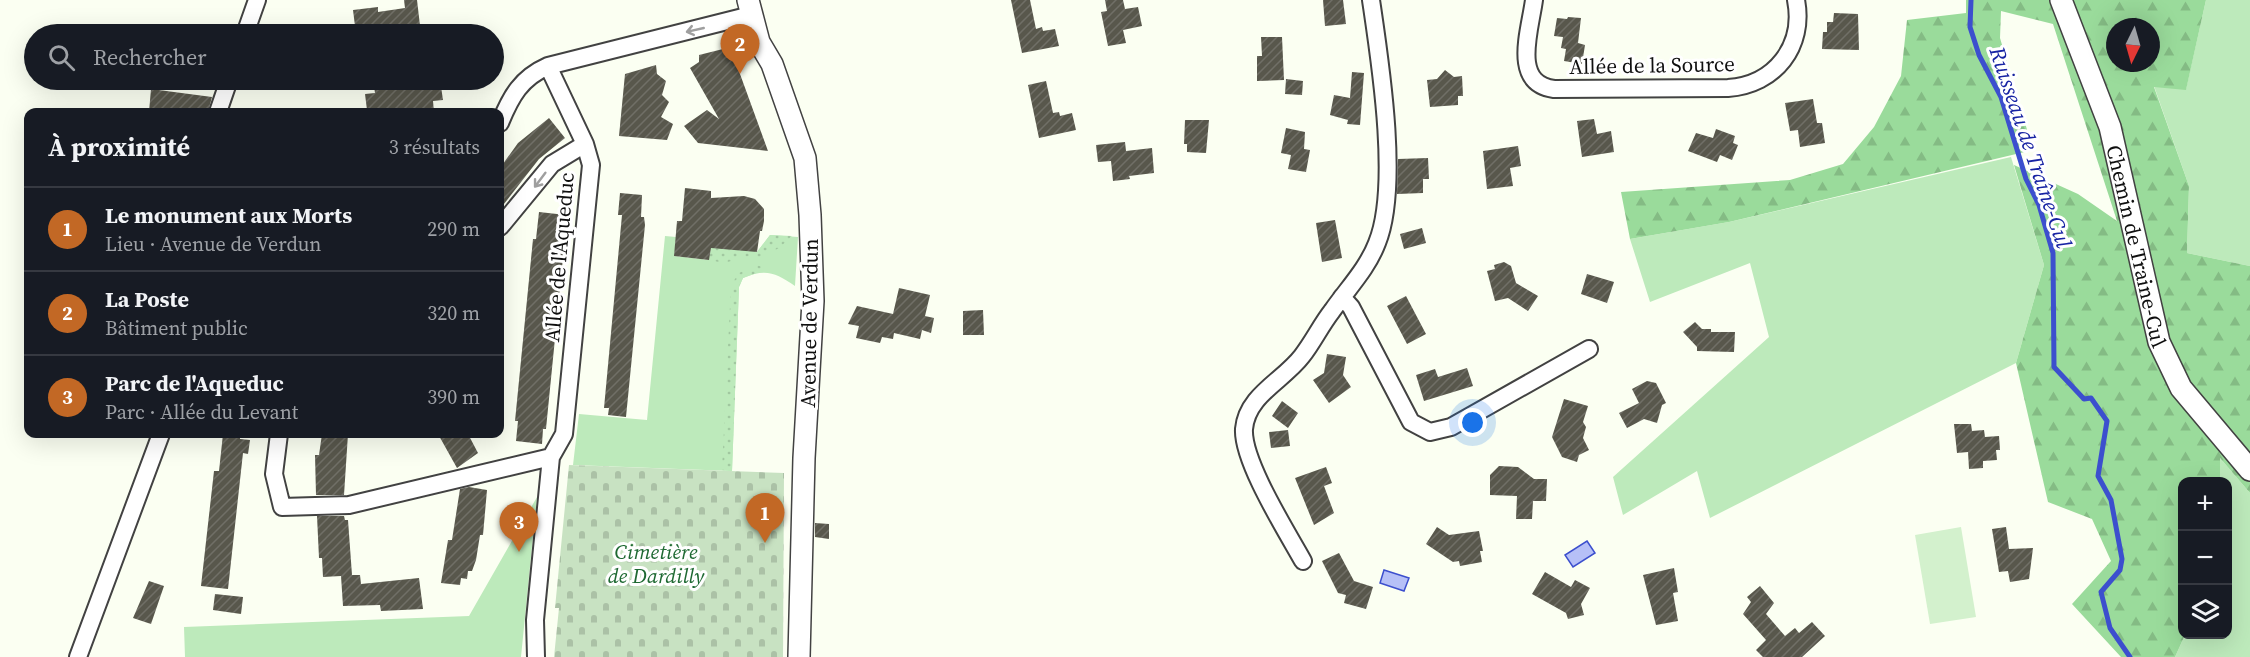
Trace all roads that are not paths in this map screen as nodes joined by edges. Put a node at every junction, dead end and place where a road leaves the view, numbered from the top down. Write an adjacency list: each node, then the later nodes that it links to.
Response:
1 (257, 0): 7 (street)
2 (1371, 0): 14 (street)
3 (1534, 0): 4 (street, Allée de la Source)
4 (1796, 0)
5 (2061, 0): 19 (street, Chemin de Traine-Cul)
6 (749, 8): 8 (street, one-way to 8); 23 (street, Avenue de Verdun)
7 (249, 24)
8 (548, 66): 11 (street); 12 (street, Allée de l'Aqueduc)
9 (226, 90): 10 (street)
10 (219, 108)
11 (504, 112)
12 (585, 144): 13 (street, one-way to 13); 18 (street, Allée de l'Aqueduc)
13 (504, 222)
14 (1342, 297): 15 (street); 20 (street)
15 (1589, 349)
16 (160, 438): 21 (street)
17 (278, 438): 18 (street)
18 (551, 457): 22 (street)
19 (2250, 470)
20 (1303, 561)
21 (78, 657)
22 (536, 657)
23 (799, 657)

